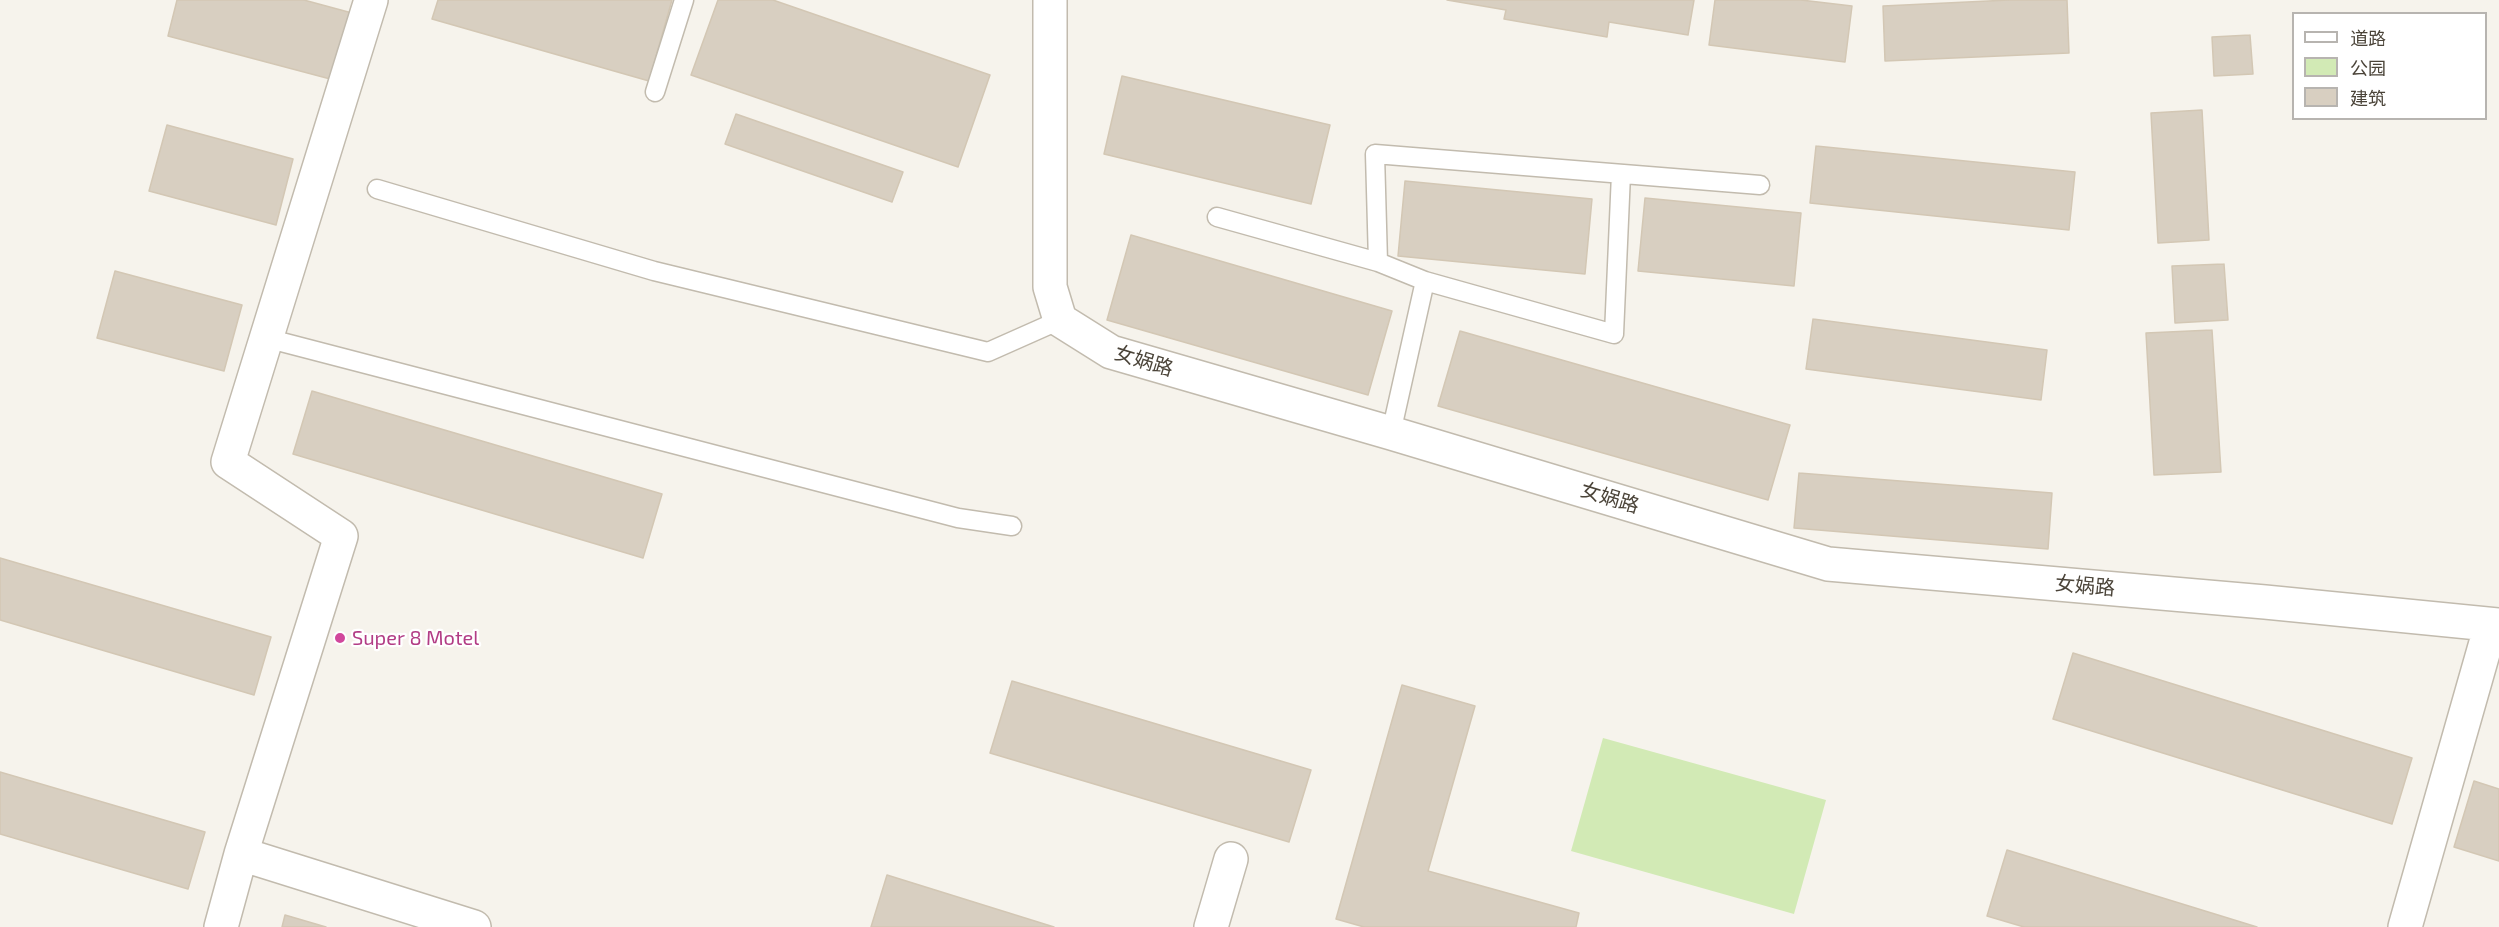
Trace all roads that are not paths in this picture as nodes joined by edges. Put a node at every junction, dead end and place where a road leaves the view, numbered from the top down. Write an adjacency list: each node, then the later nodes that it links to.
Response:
1 (370, 0): 12 (street)
2 (684, 0): 4 (lane)
3 (1050, 0): 11 (street)
4 (655, 92)
5 (1621, 174): 6 (lane); 9 (lane); 10 (lane)
6 (1760, 185)
7 (377, 189): 11 (lane)
8 (1217, 217): 9 (lane)
9 (1378, 262): 10 (lane)
10 (1425, 281): 13 (lane)
11 (1060, 320): 13 (street, 女娲路)
12 (266, 338): 14 (lane); 16 (street)
13 (1391, 433): 15 (street, 女娲路)
14 (1012, 526)
15 (2495, 625): 21 (street)
16 (241, 854): 18 (street); 19 (street)
17 (1231, 859): 20 (street)
18 (221, 927)
19 (474, 927)
20 (1211, 927)
21 (2405, 927)

